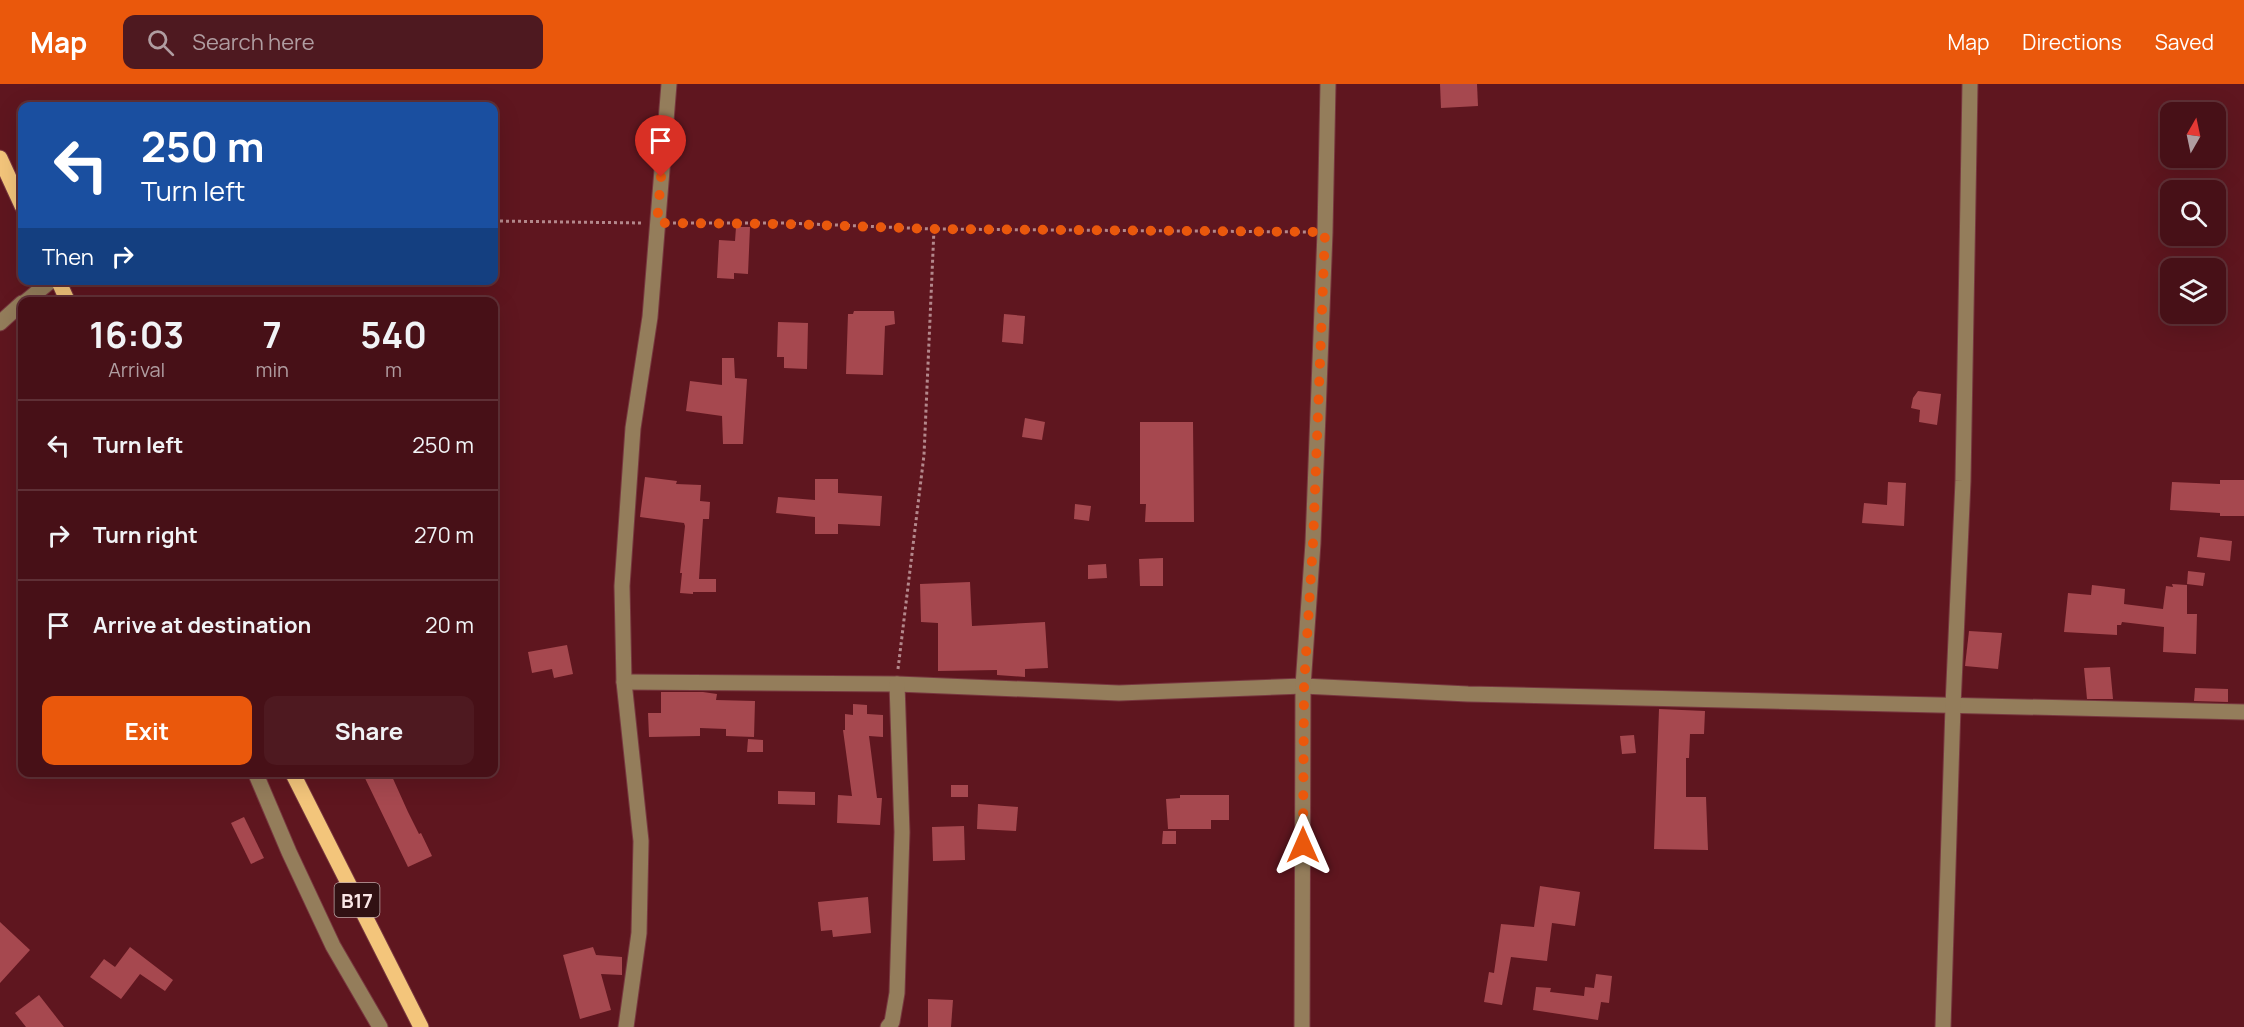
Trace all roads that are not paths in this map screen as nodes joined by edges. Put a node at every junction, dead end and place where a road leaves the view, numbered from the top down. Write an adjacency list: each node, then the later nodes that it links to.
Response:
1 (669, 84): 10 (street)
2 (1328, 84): 12 (street)
3 (1970, 84): 13 (street)
4 (0, 158): 5 (main road)
5 (18, 197)
6 (46, 285): 7 (street)
7 (30, 297)
8 (18, 307): 9 (street)
9 (0, 323)
10 (624, 682): 11 (street); 19 (street)
11 (897, 684): 12 (street); 20 (street)
12 (1304, 686): 13 (street); 21 (street)
13 (1953, 706): 14 (street); 22 (street)
14 (2244, 712)
15 (257, 777): 17 (street)
16 (295, 777): 18 (main road, B17)
17 (380, 1027)
18 (421, 1027)
19 (626, 1027)
20 (888, 1027)
21 (1302, 1027)
22 (1943, 1027)

